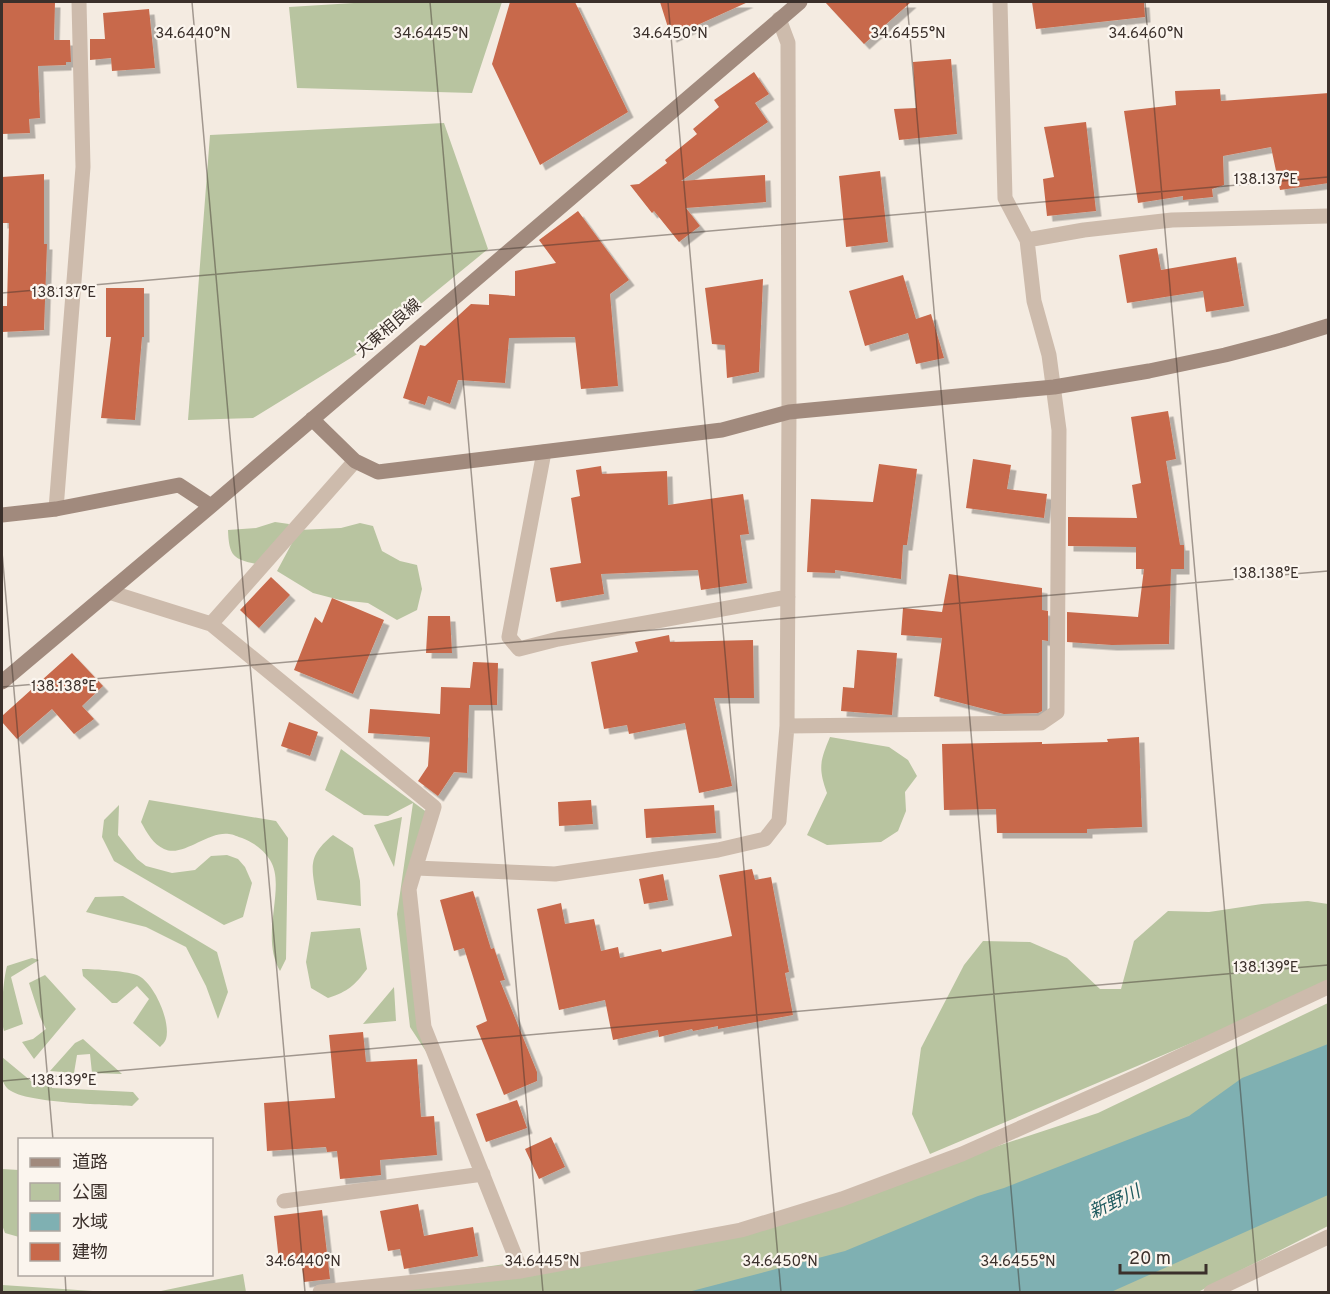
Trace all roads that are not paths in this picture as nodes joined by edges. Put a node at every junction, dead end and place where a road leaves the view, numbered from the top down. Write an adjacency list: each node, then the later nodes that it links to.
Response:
1 (78, 2): 14 (street)
2 (800, 2): 4 (street, 大東相良線)
3 (999, 2): 6 (street)
4 (779, 19): 9 (street); 10 (street, 大東相良線)
5 (1329, 216): 6 (street)
6 (1027, 240): 8 (street)
7 (1329, 326): 8 (street)
8 (1054, 387): 9 (street); 20 (street)
9 (789, 412): 11 (street); 17 (street)
10 (312, 419): 12 (street); 13 (street, 大東相良線)
11 (544, 452): 12 (street); 17 (street)
12 (355, 460): 18 (street)
13 (211, 506): 14 (street); 16 (street, 大東相良線)
14 (56, 509): 15 (street)
15 (2, 515)
16 (109, 592): 18 (street); 19 (street, 大東相良線)
17 (788, 597): 20 (street)
18 (211, 624): 21 (street)
19 (2, 682)
20 (787, 726): 21 (street)
21 (416, 868): 23 (street)
22 (1329, 987): 26 (street)
23 (483, 1174): 24 (street); 26 (street)
24 (284, 1201)
25 (1329, 1237): 28 (street)
26 (521, 1271): 27 (street)
27 (320, 1293)
28 (1211, 1293)

